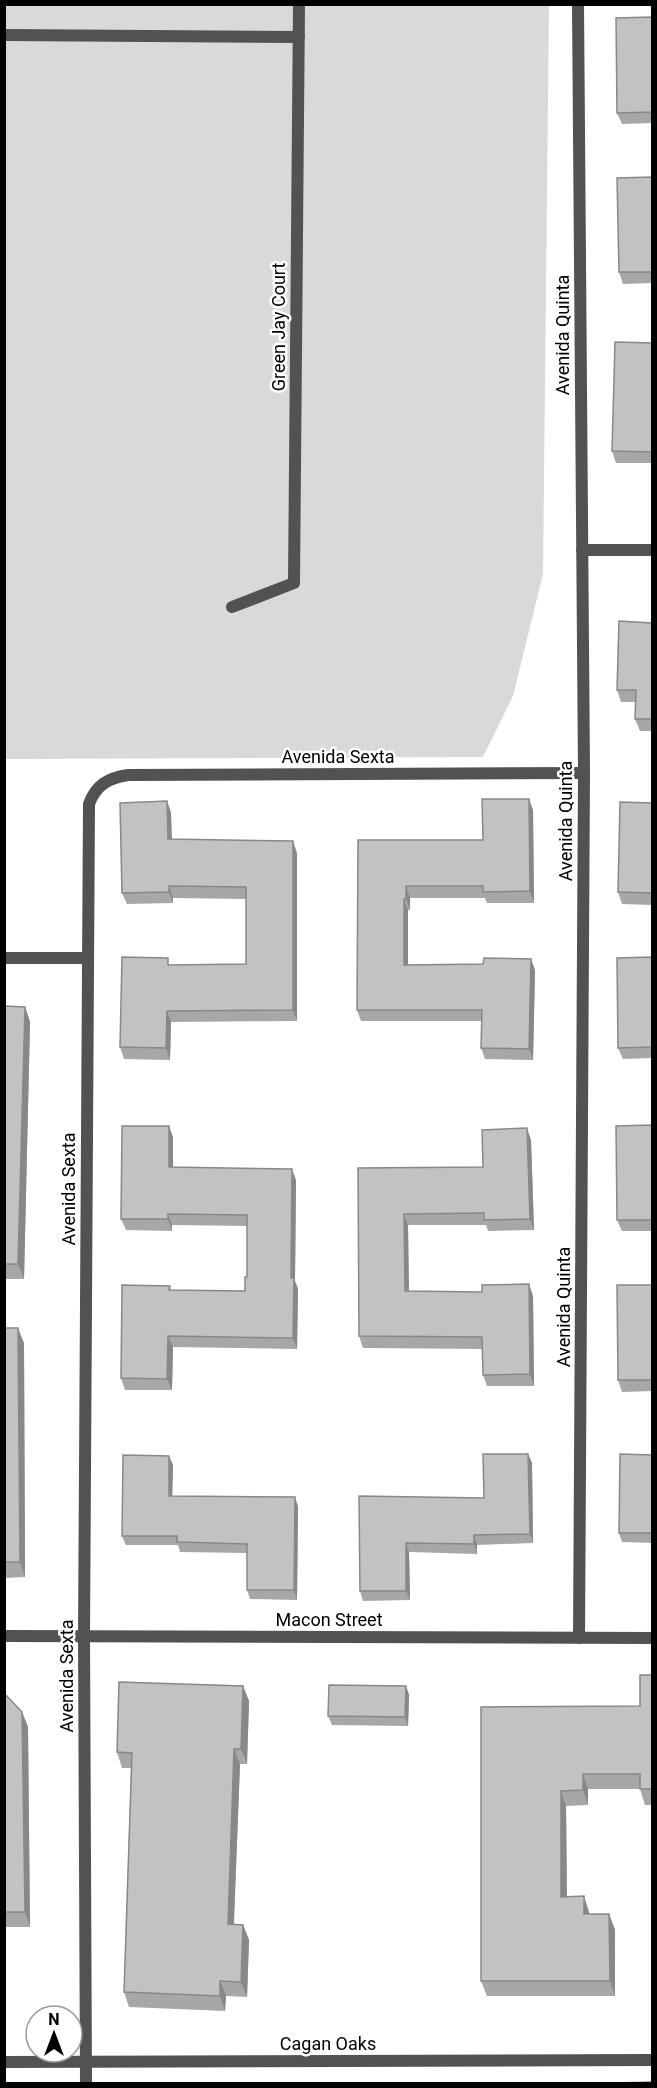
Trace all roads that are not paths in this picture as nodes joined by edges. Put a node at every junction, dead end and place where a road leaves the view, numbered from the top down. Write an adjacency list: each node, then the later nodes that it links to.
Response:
1 (299, 4): 4 (street, Green Jay Court)
2 (578, 4): 5 (street, Avenida Quinta)
3 (4, 35): 4 (street)
4 (299, 38): 7 (street, Green Jay Court)
5 (582, 550): 6 (street); 8 (street, Avenida Quinta)
6 (652, 550)
7 (232, 607)
8 (584, 773): 10 (street, Avenida Sexta); 13 (street, Avenida Quinta)
9 (4, 958): 10 (street)
10 (87, 958): 12 (street, Avenida Sexta)
11 (4, 1636): 12 (street, Macon Street)
12 (84, 1636): 13 (street, Macon Street); 17 (street, Avenida Sexta)
13 (579, 1638): 14 (street, Macon Street)
14 (652, 1638)
15 (652, 2060): 17 (street, Cagan Oaks)
16 (4, 2062): 17 (street, Cagan Oaks)
17 (86, 2062): 18 (street, Avenida Sexta)
18 (86, 2084)

